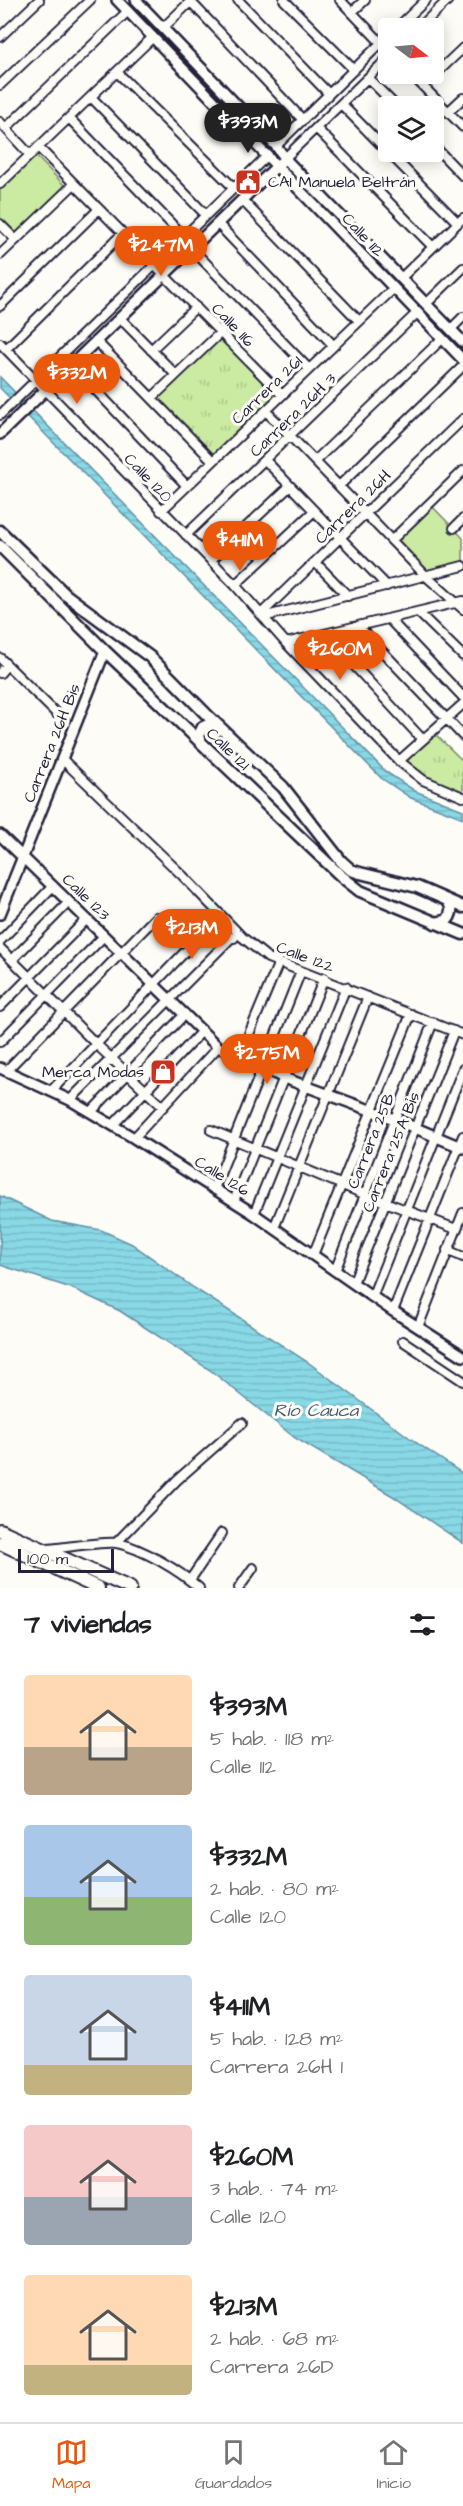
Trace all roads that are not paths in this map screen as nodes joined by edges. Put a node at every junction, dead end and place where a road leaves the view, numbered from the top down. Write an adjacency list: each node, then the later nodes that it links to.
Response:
1 (39, 0): 18 (street)
2 (90, 0): 26 (street)
3 (117, 0): 12 (street, Calle 112)
4 (137, 0): 16 (street, Calle 112)
5 (238, 0): 28 (street)
6 (284, 0): 23 (street)
7 (340, 0): 13 (street)
8 (365, 0): 13 (street)
9 (426, 0): 14 (street)
10 (448, 0): 15 (street)
11 (191, 1): 16 (street); 35 (street)
12 (128, 11): 17 (street, Calle 112); 36 (street)
13 (352, 12): 19 (street)
14 (407, 18)
15 (429, 18)
16 (163, 28): 39 (street, Calle 112)
17 (153, 37): 24 (street); 42 (street, Calle 112)
18 (0, 38)
19 (378, 39)
20 (378, 47): 23 (street)
21 (463, 48): 27 (street)
22 (378, 68): 25 (street)
23 (354, 70): 28 (street)
24 (117, 72): 30 (street); 49 (street)
25 (368, 78): 29 (street); 32 (street)
26 (0, 85)
27 (423, 86): 33 (street)
28 (329, 94): 35 (street)
29 (386, 96)
30 (91, 98): 34 (street); 52 (street)
31 (463, 98): 33 (street)
32 (341, 104): 38 (street); 53 (street)
33 (448, 112): 37 (street)
34 (69, 118): 40 (street); 57 (street)
35 (303, 120): 39 (street)
36 (3, 125): 41 (street)
37 (463, 127)
38 (316, 128): 44 (street); 59 (street)
39 (276, 146): 44 (street, Calle 112)
40 (38, 147): 41 (street); 48 (street, Calle 116)
41 (30, 155): 47 (street)
42 (268, 155): 45 (street, Calle 112); 49 (street)
43 (444, 156): 46 (street)
44 (285, 158): 45 (street); 65 (street, Calle 112)
45 (278, 166): 50 (street); 66 (street, Calle 112)
46 (463, 176)
47 (0, 184)
48 (74, 184): 51 (street, Calle 116); 58 (street)
49 (234, 188): 52 (street)
50 (242, 200): 54 (street); 73 (street)
51 (99, 209): 56 (street, Calle 116); 68 (street)
52 (206, 215): 57 (street)
53 (461, 220): 59 (street)
54 (218, 224): 60 (street); 79 (street)
55 (1, 228): 58 (street)
56 (123, 233): 62 (street, Calle 116); 80 (street)
57 (184, 237): 62 (street)
58 (16, 240): 61 (street)
59 (433, 247): 65 (street)
60 (192, 249): 64 (street); 85 (street)
61 (0, 255)
62 (155, 265): 64 (street, Calle 116); 87 (street)
63 (463, 268): 67 (street)
64 (165, 275): 69 (street, Calle 116); 72 (street)
65 (402, 278): 67 (street, Calle 112)
66 (393, 289): 70 (street, Calle 112); 73 (street, Carrera 26I)
67 (426, 304): 74 (street, Calle 112)
68 (0, 306)
69 (196, 307): 75 (street, Calle 116); 81 (street)
70 (417, 313): 76 (street, Calle 112); 95 (street, Carrera 26H 3)
71 (463, 317): 74 (street)
72 (120, 318): 77 (street); 81 (street)
73 (359, 321): 79 (street, Carrera 26I)
74 (451, 329): 78 (street, Calle 112)
75 (221, 332): 86 (street); 89 (street, Calle 116)
76 (442, 339): 82 (street, Calle 112); 98 (street)
77 (96, 341): 83 (street); 90 (street)
78 (463, 342)
79 (333, 345): 85 (street, Carrera 26I)
80 (3, 346): 87 (street, Calle 120)
81 (151, 350): 86 (street)
82 (463, 360)
83 (72, 365): 88 (street); 100 (street)
84 (463, 366): 102 (street)
85 (309, 369): 89 (street, Carrera 26I)
86 (176, 375): 90 (street)
87 (36, 380): 88 (street, Calle 120); 92 (street)
88 (46, 390): 94 (street); 103 (street, Calle 120)
89 (282, 395): 91 (street, Carrera 26I)
90 (152, 398): 97 (street)
91 (266, 411): 95 (street); 97 (street, Carrera 26I)
92 (0, 415)
93 (463, 419): 105 (street, Carrera 26H)
94 (0, 434)
95 (291, 436): 96 (street, Carrera 26H 3); 98 (street)
96 (266, 460): 101 (street); 109 (street, Carrera 26H 3)
97 (213, 461): 100 (street, Carrera 26I)
98 (315, 461): 102 (street)
99 (463, 471): 111 (street)
100 (188, 486): 103 (street, Carrera 26I)
101 (290, 486): 104 (street); 113 (street)
102 (339, 486): 105 (street)
103 (161, 511): 109 (street, Calle 120)
104 (314, 511): 110 (street); 117 (street)
105 (366, 513): 110 (street, Carrera 26H); 111 (street)
106 (463, 519): 107 (street)
107 (454, 528)
108 (0, 531): 137 (main road, Calle 121)
109 (186, 536): 113 (street, Calle 120)
110 (340, 538): 114 (street, Carrera 26H); 118 (street)
111 (392, 540): 116 (street)
112 (0, 546): 128 (main road, Calle 121)
113 (211, 560): 117 (street, Calle 120)
114 (315, 562): 119 (street); 123 (street, Carrera 26H)
115 (463, 566): 116 (street)
116 (428, 577): 118 (street); 120 (street)
117 (235, 585): 123 (street, Calle 120)
118 (387, 586): 119 (street)
119 (348, 596): 123 (street)
120 (460, 602): 121 (street); 122 (street)
121 (463, 609)
122 (418, 612): 124 (street); 129 (street)
123 (262, 616): 127 (street, Calle 120)
124 (389, 619): 125 (street); 133 (street)
125 (358, 626): 126 (street); 135 (street)
126 (325, 634): 127 (street); 139 (street)
127 (286, 643): 142 (street, Calle 120)
128 (105, 651): 140 (main road, Calle 121); 141 (street, Carrera 26H Bis)
129 (463, 656)
130 (0, 658): 131 (street)
131 (7, 665): 132 (street); 136 (street)
132 (0, 673)
133 (463, 697)
134 (463, 704): 135 (street)
135 (447, 719): 138 (street); 139 (street)
136 (66, 723)
137 (218, 726): 140 (main road); 147 (main road, Calle 121)
138 (463, 735)
139 (422, 739): 142 (street)
140 (201, 744): 154 (main road, Calle 121)
141 (62, 759): 145 (street, Carrera 26H Bis); 158 (street, Calle 122)
142 (399, 761): 143 (street, Calle 120)
143 (463, 797)
144 (0, 836): 145 (street, Calle 123)
145 (23, 856): 146 (street, Calle 123); 150 (street, Carrera 26H Bis)
146 (53, 886): 148 (street, Calle 123); 160 (street)
147 (448, 901): 149 (main road, Calle 121); 154 (main road)
148 (69, 902): 153 (street, Calle 123); 163 (street)
149 (463, 907)
150 (0, 914)
151 (156, 917): 162 (street)
152 (173, 918): 155 (street)
153 (87, 919): 157 (street, Calle 123); 166 (street)
154 (435, 923): 156 (main road, Calle 121)
155 (206, 930): 159 (street); 168 (street)
156 (463, 934)
157 (104, 936): 162 (street, Calle 123); 170 (street)
158 (242, 937): 159 (street); 164 (street, Calle 122)
159 (231, 938): 172 (street)
160 (0, 940)
161 (0, 948): 163 (street)
162 (122, 953): 168 (street, Calle 123); 174 (street)
163 (12, 960): 166 (street)
164 (279, 962): 165 (street, Calle 122); 185 (street)
165 (301, 971): 167 (street, Calle 122); 186 (street)
166 (29, 977): 170 (street); 173 (street)
167 (324, 978): 169 (street, Calle 122); 190 (street)
168 (154, 984): 172 (street, Calle 123); 182 (street)
169 (346, 987): 171 (street, Calle 122); 191 (street)
170 (46, 994): 174 (street); 181 (street)
171 (368, 996): 176 (street, Calle 122); 194 (street)
172 (170, 1000): 175 (street, Calle 123); 184 (street)
173 (0, 1007)
174 (64, 1012): 182 (street); 188 (street)
175 (185, 1014): 178 (street, Calle 123); 189 (street)
176 (411, 1014): 177 (street, Calle 122); 197 (street)
177 (433, 1022): 179 (street, Calle 122); 199 (street, Carrera 25B)
178 (202, 1031): 183 (street, Calle 123); 192 (street)
179 (454, 1031): 180 (street, Calle 122); 201 (street, Carrera 25A Bis)
180 (463, 1035)
181 (0, 1042)
182 (96, 1044): 184 (street); 193 (street)
183 (218, 1047): 185 (street, Calle 123); 196 (street)
184 (112, 1058): 189 (street); 195 (street)
185 (239, 1058): 186 (street, Calle 123)
186 (263, 1069): 190 (street, Calle 123); 206 (street)
187 (463, 1069): 204 (street)
188 (3, 1070): 193 (street, Calle 126)
189 (128, 1074): 192 (street); 198 (street)
190 (284, 1078): 191 (street, Calle 123); 208 (street)
191 (306, 1086): 194 (street, Calle 123); 209 (street)
192 (146, 1090): 196 (street); 200 (street)
193 (51, 1091): 195 (street, Calle 126)
194 (328, 1094): 197 (street, Calle 123); 210 (street)
195 (70, 1100): 198 (street, Calle 126)
196 (163, 1107): 205 (street)
197 (372, 1110): 199 (street, Calle 123); 211 (street)
198 (91, 1112): 200 (street, Calle 126)
199 (394, 1119): 201 (street, Calle 123); 213 (street, Carrera 25B)
200 (112, 1125): 205 (street, Calle 126)
201 (415, 1128): 204 (street, Calle 123); 215 (street, Carrera 25A Bis)
202 (210, 1130): 206 (street)
203 (463, 1136): 207 (street)
204 (436, 1137): 207 (street, Calle 123); 216 (street)
205 (134, 1138): 212 (street, Calle 126)
206 (235, 1139): 208 (street); 212 (street)
207 (461, 1147): 219 (street)
208 (256, 1148): 209 (street); 214 (street)
209 (278, 1158): 210 (street); 218 (street)
210 (299, 1166): 211 (street); 220 (street)
211 (343, 1184): 213 (street); 223 (street)
212 (214, 1189): 214 (street, Calle 126)
213 (364, 1194): 215 (street); 225 (street, Carrera 25B)
214 (234, 1201): 218 (street, Calle 126)
215 (386, 1202): 216 (street); 226 (street, Carrera 25A Bis)
216 (407, 1210): 219 (street); 227 (street)
217 (463, 1213): 221 (street)
218 (254, 1214): 220 (street, Calle 126)
219 (429, 1218): 221 (street); 228 (street)
220 (274, 1228): 223 (street, Calle 126)
221 (456, 1229): 222 (street)
222 (447, 1250): 224 (street); 229 (street)
223 (313, 1255): 225 (street, Calle 126)
224 (463, 1257)
225 (335, 1271): 226 (street, Calle 126)
226 (353, 1283): 227 (street, Calle 126)
227 (372, 1297): 228 (street, Calle 126)
228 (393, 1311): 229 (street, Calle 126)
229 (418, 1327): 231 (street, Calle 126)
230 (403, 1341): 232 (street)
231 (463, 1356)
232 (463, 1381)
233 (242, 1423): 237 (street)
234 (0, 1530): 238 (main road)
235 (222, 1533): 240 (street)
236 (0, 1543): 241 (main road)
237 (116, 1543): 238 (street); 240 (street)
238 (45, 1549): 242 (main road)
239 (253, 1568): 244 (street)
240 (190, 1580): 243 (street)
241 (98, 1588)
242 (130, 1588)
243 (199, 1588)
244 (239, 1588)

